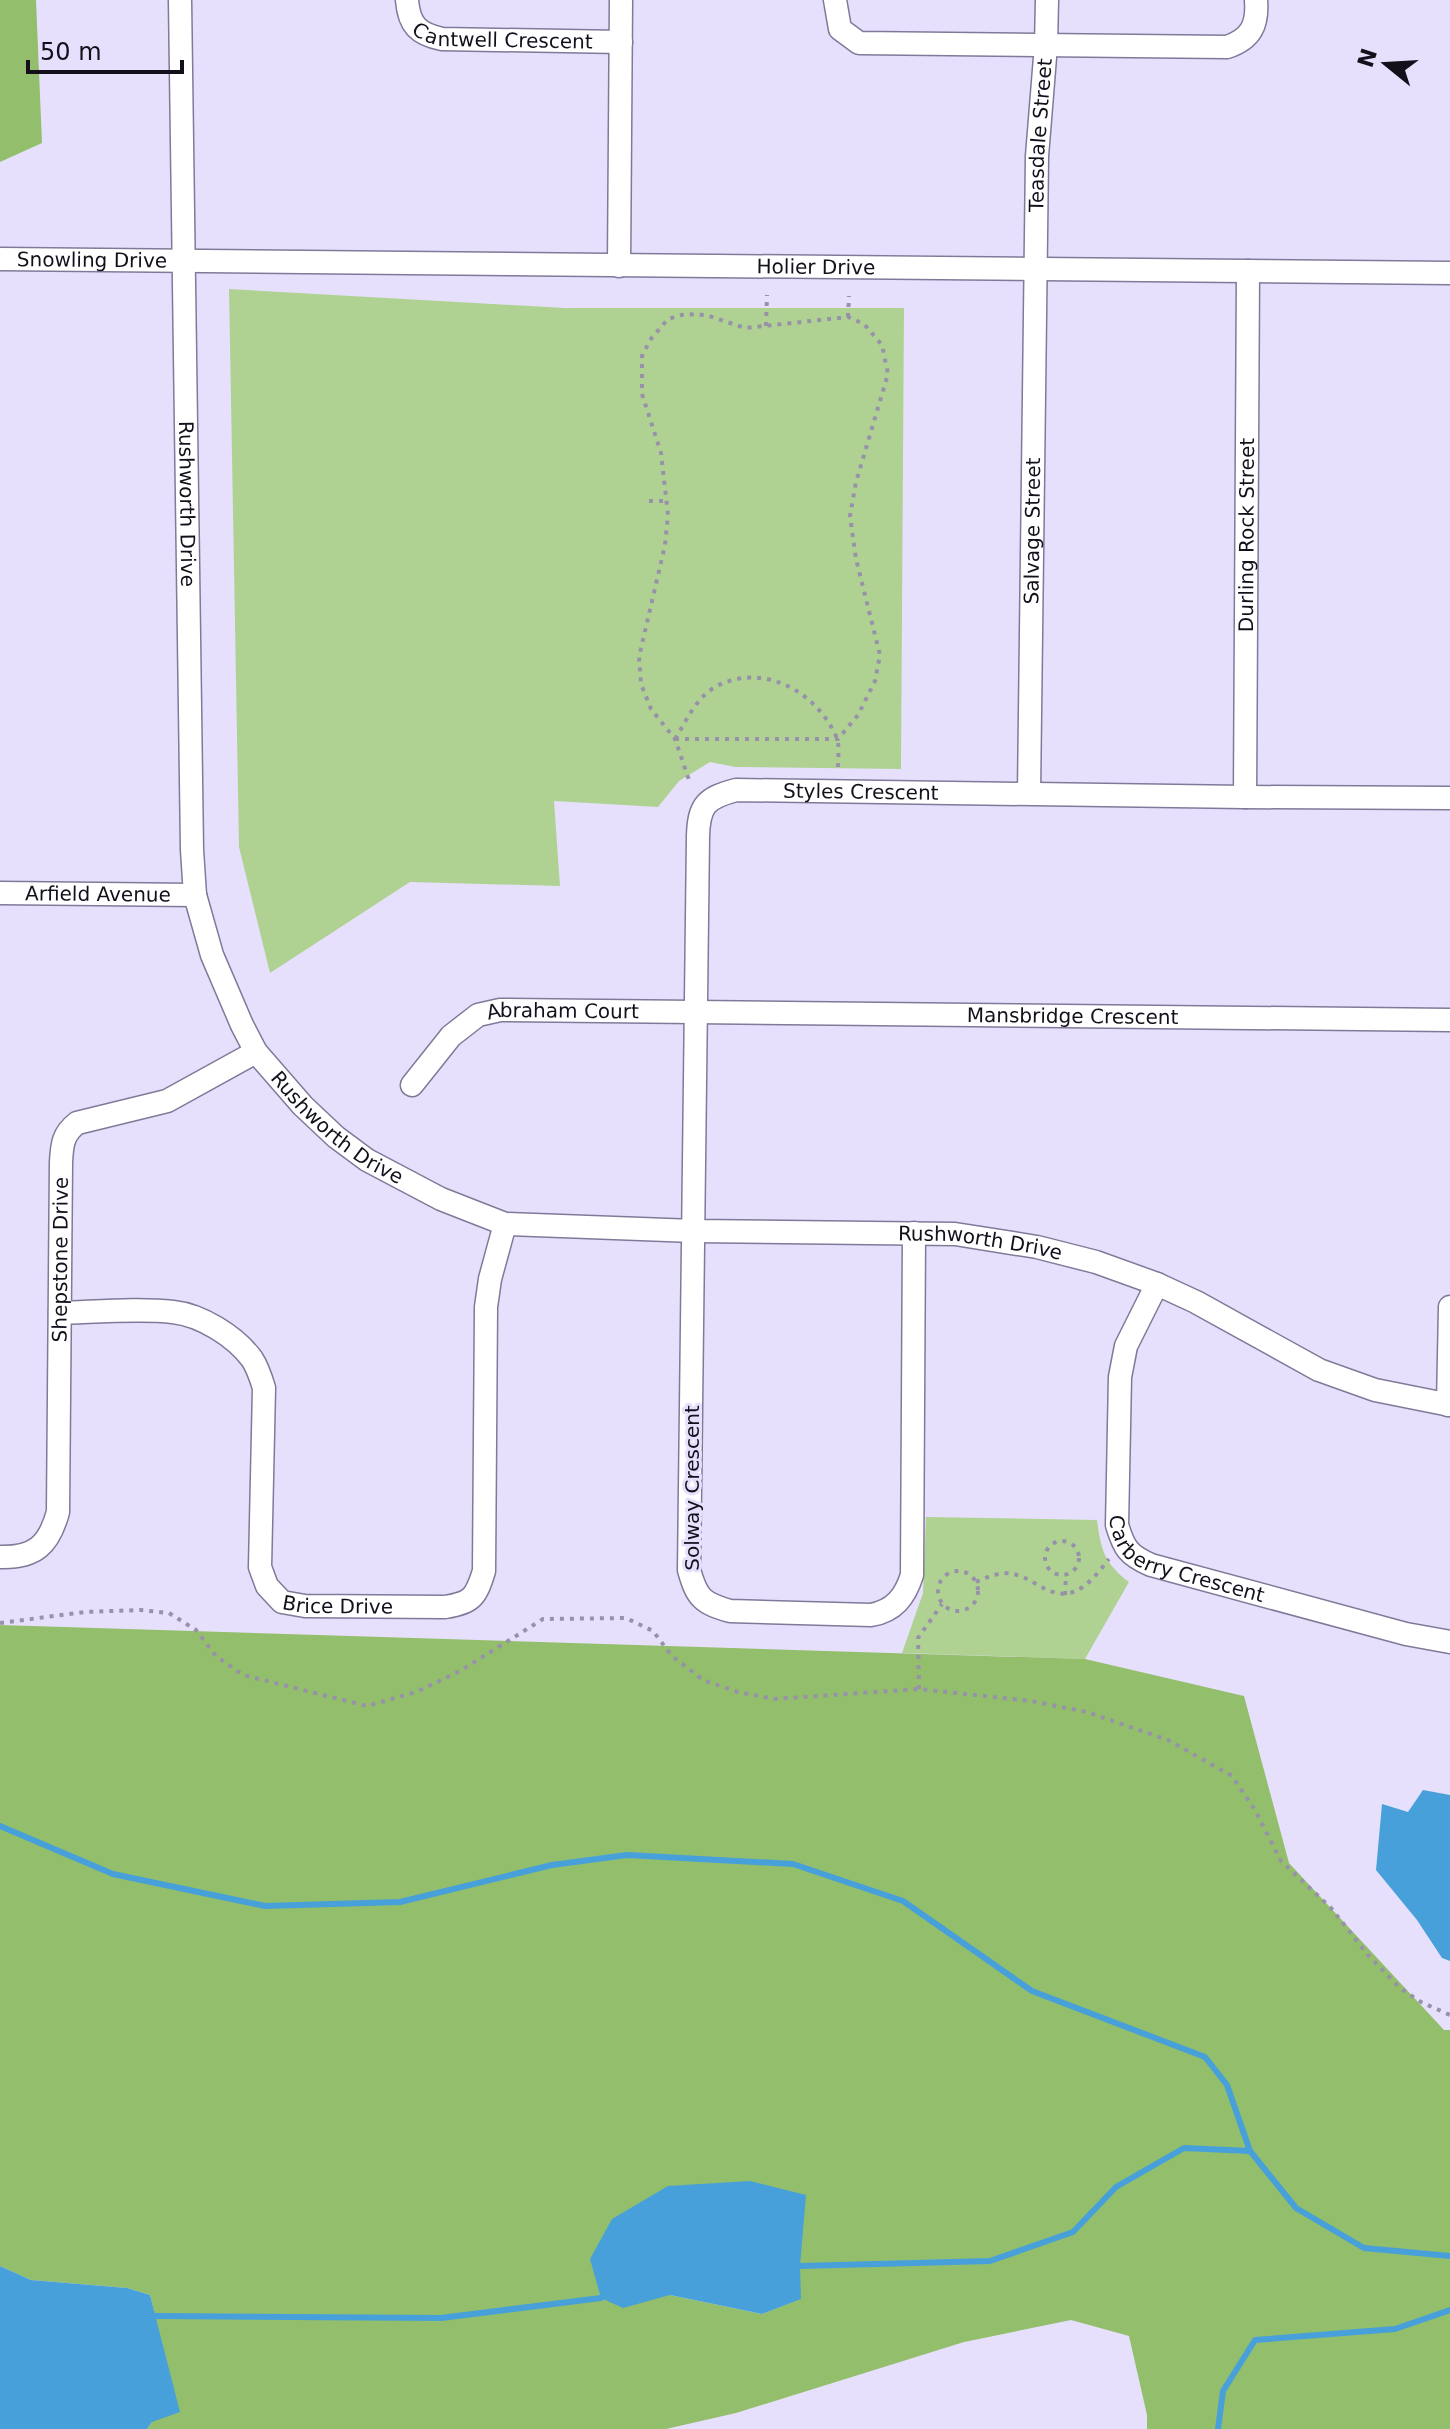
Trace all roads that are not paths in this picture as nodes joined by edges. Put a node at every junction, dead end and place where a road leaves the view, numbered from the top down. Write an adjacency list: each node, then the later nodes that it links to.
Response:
1 (180, 0): 10 (street, Rushworth Drive)
2 (407, 0): 7 (street, Cantwell Crescent)
3 (621, 0): 7 (street, Cantwell Crescent)
4 (835, 0): 8 (street)
5 (1047, 0): 8 (street, Teasdale Street)
6 (1256, 0): 8 (street)
7 (621, 42): 11 (street, Cantwell Crescent)
8 (1046, 45): 12 (street, Teasdale Street)
9 (0, 259): 10 (street, Snowling Drive)
10 (184, 259): 11 (street, Holier Drive); 19 (street, Rushworth Drive)
11 (619, 266): 12 (street, Holier Drive)
12 (1035, 270): 13 (street, Holier Drive); 15 (street, Salvage Street)
13 (1248, 271): 14 (street, Holier Drive); 16 (street, Durling Rock Street)
14 (1450, 273)
15 (1029, 793): 16 (street, Styles Crescent); 20 (street, Styles Crescent)
16 (1245, 797): 17 (street, Styles Crescent)
17 (1450, 798)
18 (0, 893): 19 (street, Arfield Avenue)
19 (195, 895): 22 (street, Rushworth Drive)
20 (696, 1012): 21 (street, Mansbridge Crescent); 23 (street, Abraham Court); 25 (street, Styles Crescent)
21 (1450, 1020)
22 (256, 1052): 24 (street, Rushworth Drive); 29 (street, Shepstone Drive)
23 (412, 1085)
24 (505, 1224): 25 (street, Rushworth Drive); 29 (street, Brice Drive)
25 (694, 1231): 26 (street, Rushworth Drive); 26 (street, Solway Crescent)
26 (914, 1233): 27 (street, Rushworth Drive)
27 (1157, 1284): 30 (street, Rushworth Drive); 32 (street, Carberry Crescent)
28 (1450, 1307): 30 (street)
29 (60, 1313): 31 (street, Shepstone Drive)
30 (1449, 1405)
31 (0, 1557)
32 (1450, 1642)

